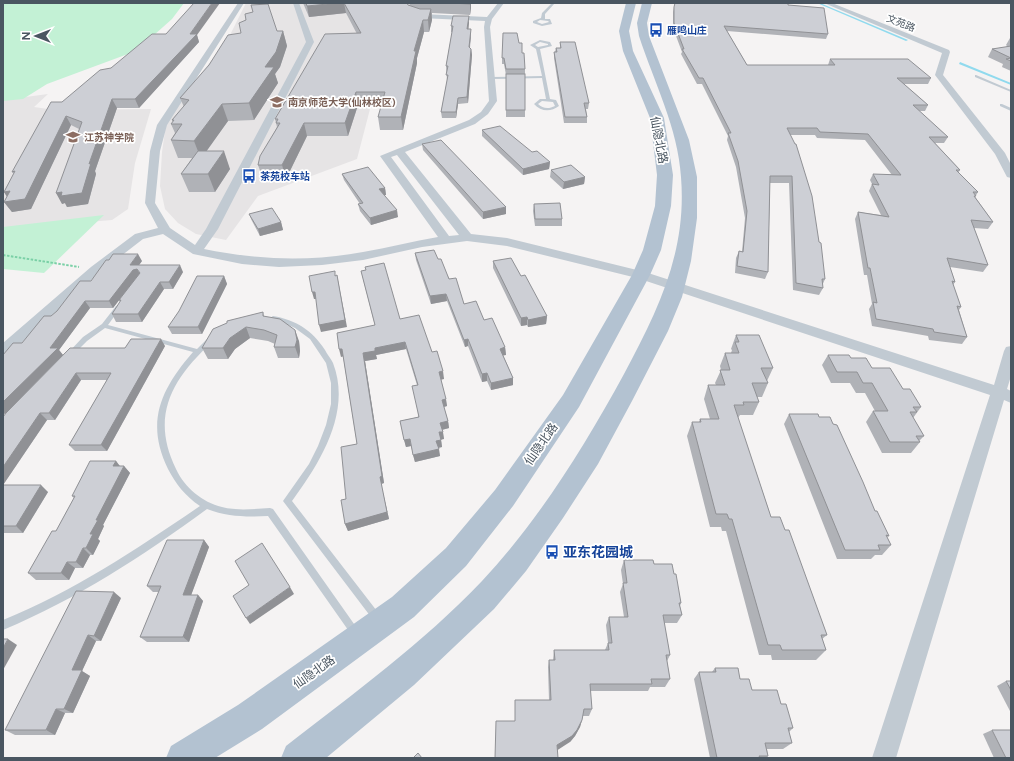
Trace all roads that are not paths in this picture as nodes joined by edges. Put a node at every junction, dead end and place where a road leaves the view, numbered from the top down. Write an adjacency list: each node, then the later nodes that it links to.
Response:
1 (241, 3): 21 (street)
2 (296, 3): 24 (street)
3 (404, 3): 9 (street)
4 (501, 3): 9 (street)
5 (554, 3): 10 (lane)
6 (631, 3): 25 (main road, 仙隐北路)
7 (648, 3): 26 (main road, 仙隐北路)
8 (827, 3): 20 (street, 文苑路)
9 (489, 19): 14 (street)
10 (543, 19)
11 (538, 48): 13 (lane)
12 (976, 76): 15 (lane)
13 (544, 77): 14 (lane); 16 (lane)
14 (491, 78): 19 (street)
15 (1011, 90)
16 (548, 100): 16 (lane)
17 (1001, 105): 18 (lane)
18 (1011, 110)
19 (399, 150): 22 (street); 23 (street)
20 (1011, 175)
21 (165, 230): 24 (street); 31 (street)
22 (467, 237): 23 (street); 25 (street)
23 (446, 240): 24 (street)
24 (197, 251)
25 (641, 275): 26 (street); 37 (main road, 仙隐北路)
26 (676, 285): 35 (street); 41 (main road, 仙隐北路)
27 (122, 302): 29 (lane)
28 (263, 318): 37 (lane)
29 (104, 326): 32 (lane); 34 (lane)
30 (217, 334): 32 (lane)
31 (3, 351)
32 (197, 351): 36 (lane)
33 (1011, 351): 35 (street)
34 (63, 361)
35 (1005, 395): 42 (street)
36 (207, 505): 38 (lane); 39 (lane)
37 (381, 623): 39 (main road, 仙隐北路)
38 (3, 625)
39 (360, 639): 40 (main road, 仙隐北路)
40 (183, 758)
41 (298, 758)
42 (884, 758)

